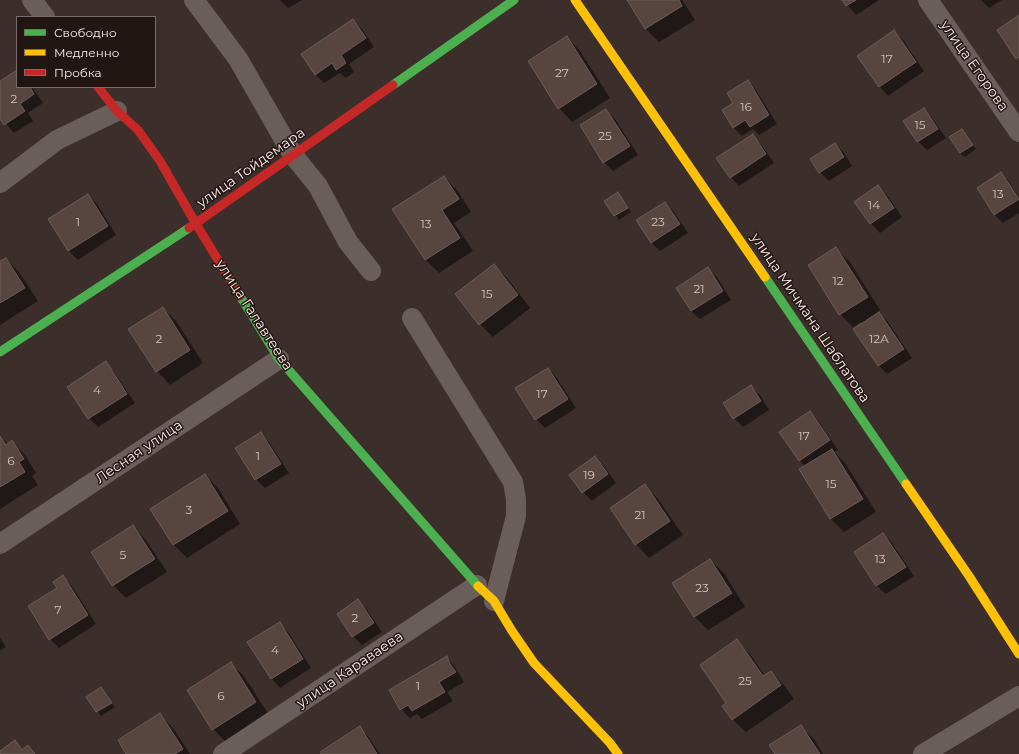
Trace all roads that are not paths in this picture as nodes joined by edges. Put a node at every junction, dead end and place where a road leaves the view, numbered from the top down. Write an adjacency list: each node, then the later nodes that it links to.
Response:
1 (32, 0): 6 (street)
2 (194, 0): 10 (street)
3 (514, 0): 10 (street, улица Тойдемара)
4 (575, 0): 20 (street, улица Мичмана Шаблатова)
5 (928, 0): 9 (street, улица Егорова)
6 (44, 16)
7 (99, 88): 8 (street, улица Галавтеева)
8 (117, 111): 11 (street); 12 (street, улица Галавтеева)
9 (1019, 132)
10 (293, 155): 12 (street, улица Тойдемара); 13 (street)
11 (0, 182)
12 (196, 224): 15 (street, улица Тойдемара); 16 (street, улица Галавтеева)
13 (370, 271)
14 (412, 318): 19 (street)
15 (0, 352)
16 (279, 359): 17 (street, Лесная улица); 18 (street, улица Галавтеева)
17 (0, 544)
18 (477, 585): 19 (street, улица Галавтеева); 22 (street, улица Караваева)
19 (494, 601): 23 (street, улица Галавтеева)
20 (1019, 654)
21 (1019, 696): 24 (street)
22 (224, 754)
23 (618, 754)
24 (923, 754)

